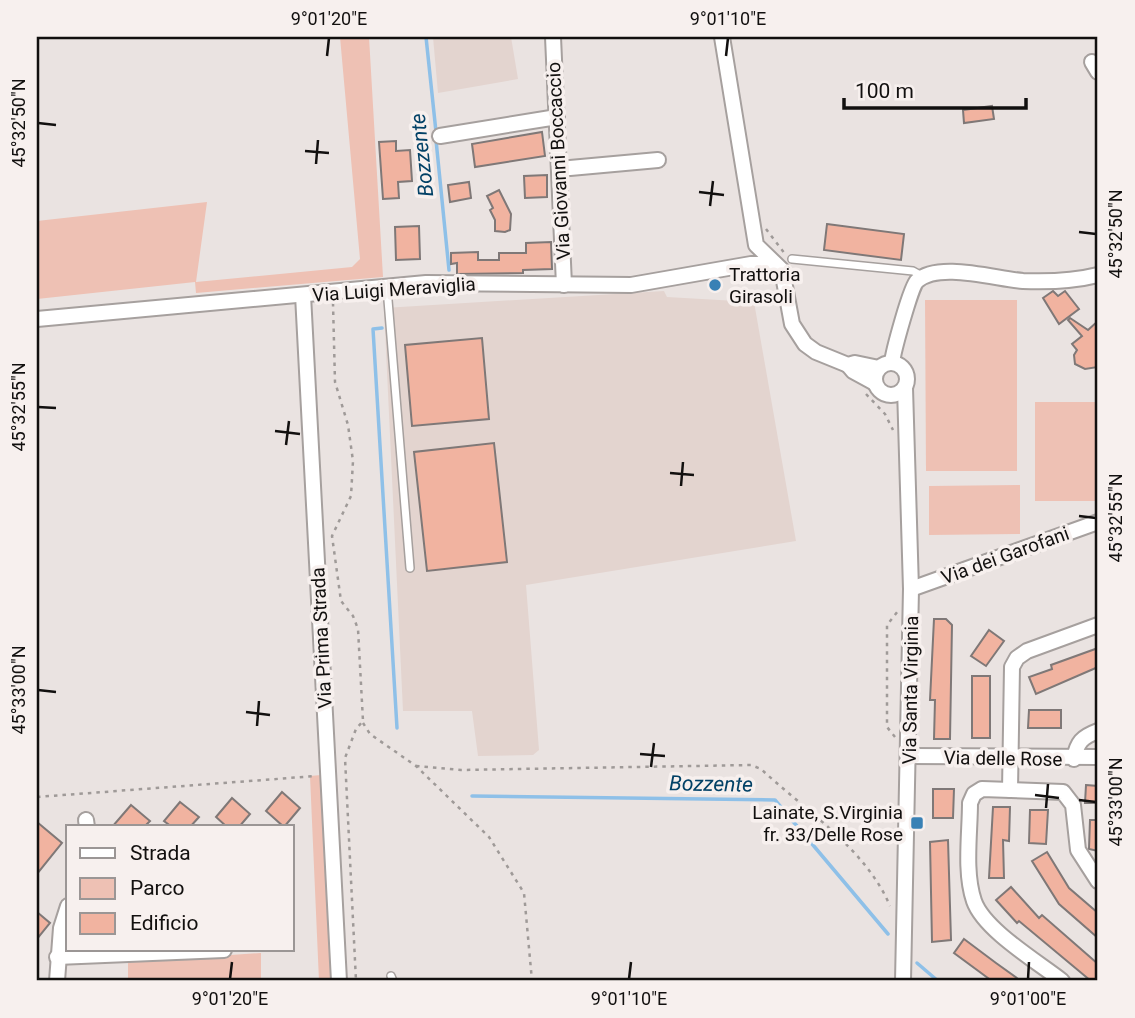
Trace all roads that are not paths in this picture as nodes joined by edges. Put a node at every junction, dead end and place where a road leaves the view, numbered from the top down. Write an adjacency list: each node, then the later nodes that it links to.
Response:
1 (553, 37): 3 (street, Via Giovanni Boccaccio)
2 (722, 37): 7 (street)
3 (557, 117): 4 (street); 6 (street, Via Giovanni Boccaccio)
4 (440, 136)
5 (658, 160): 6 (street)
6 (559, 169): 12 (street, Via Giovanni Boccaccio)
7 (756, 246): 8 (street); 9 (street)
8 (785, 261): 9 (street, Via Luigi Meraviglia); 11 (lane); 16 (street)
9 (751, 264): 12 (street, Via Luigi Meraviglia)
10 (1098, 275): 11 (street)
11 (923, 277): 17 (street)
12 (564, 285): 13 (street, Via Luigi Meraviglia)
13 (387, 288): 14 (street, Via Luigi Meraviglia); 23 (lane)
14 (303, 295): 15 (street, Via Luigi Meraviglia); 37 (street, Via Prima Strada)
15 (37, 319)
16 (848, 365): 17 (street); 18 (street)
17 (885, 366): 18 (street); 19 (street)
18 (868, 386): 20 (street, Via Santa Virginia)
19 (905, 388): 20 (street); 21 (street, Via Santa Virginia)
20 (886, 395): 21 (street, Via Santa Virginia)
21 (900, 433): 24 (street, Via Santa Virginia)
22 (1098, 522): 24 (street, Via dei Garofani)
23 (410, 568)
24 (911, 589): 27 (street, Via Santa Virginia)
25 (1098, 625): 28 (street)
26 (1098, 731): 30 (street)
27 (908, 756): 28 (street, Via delle Rose); 38 (street, Via Santa Virginia)
28 (1010, 757): 30 (street, Via delle Rose); 31 (street)
29 (1098, 757): 30 (street, Via delle Rose)
30 (1074, 759)
31 (1010, 790): 32 (street); 39 (street)
32 (1098, 881)
33 (66, 912): 35 (street)
34 (200, 951): 35 (street)
35 (57, 957): 36 (street)
36 (57, 981)
37 (339, 981)
38 (902, 981)
39 (1062, 981)

